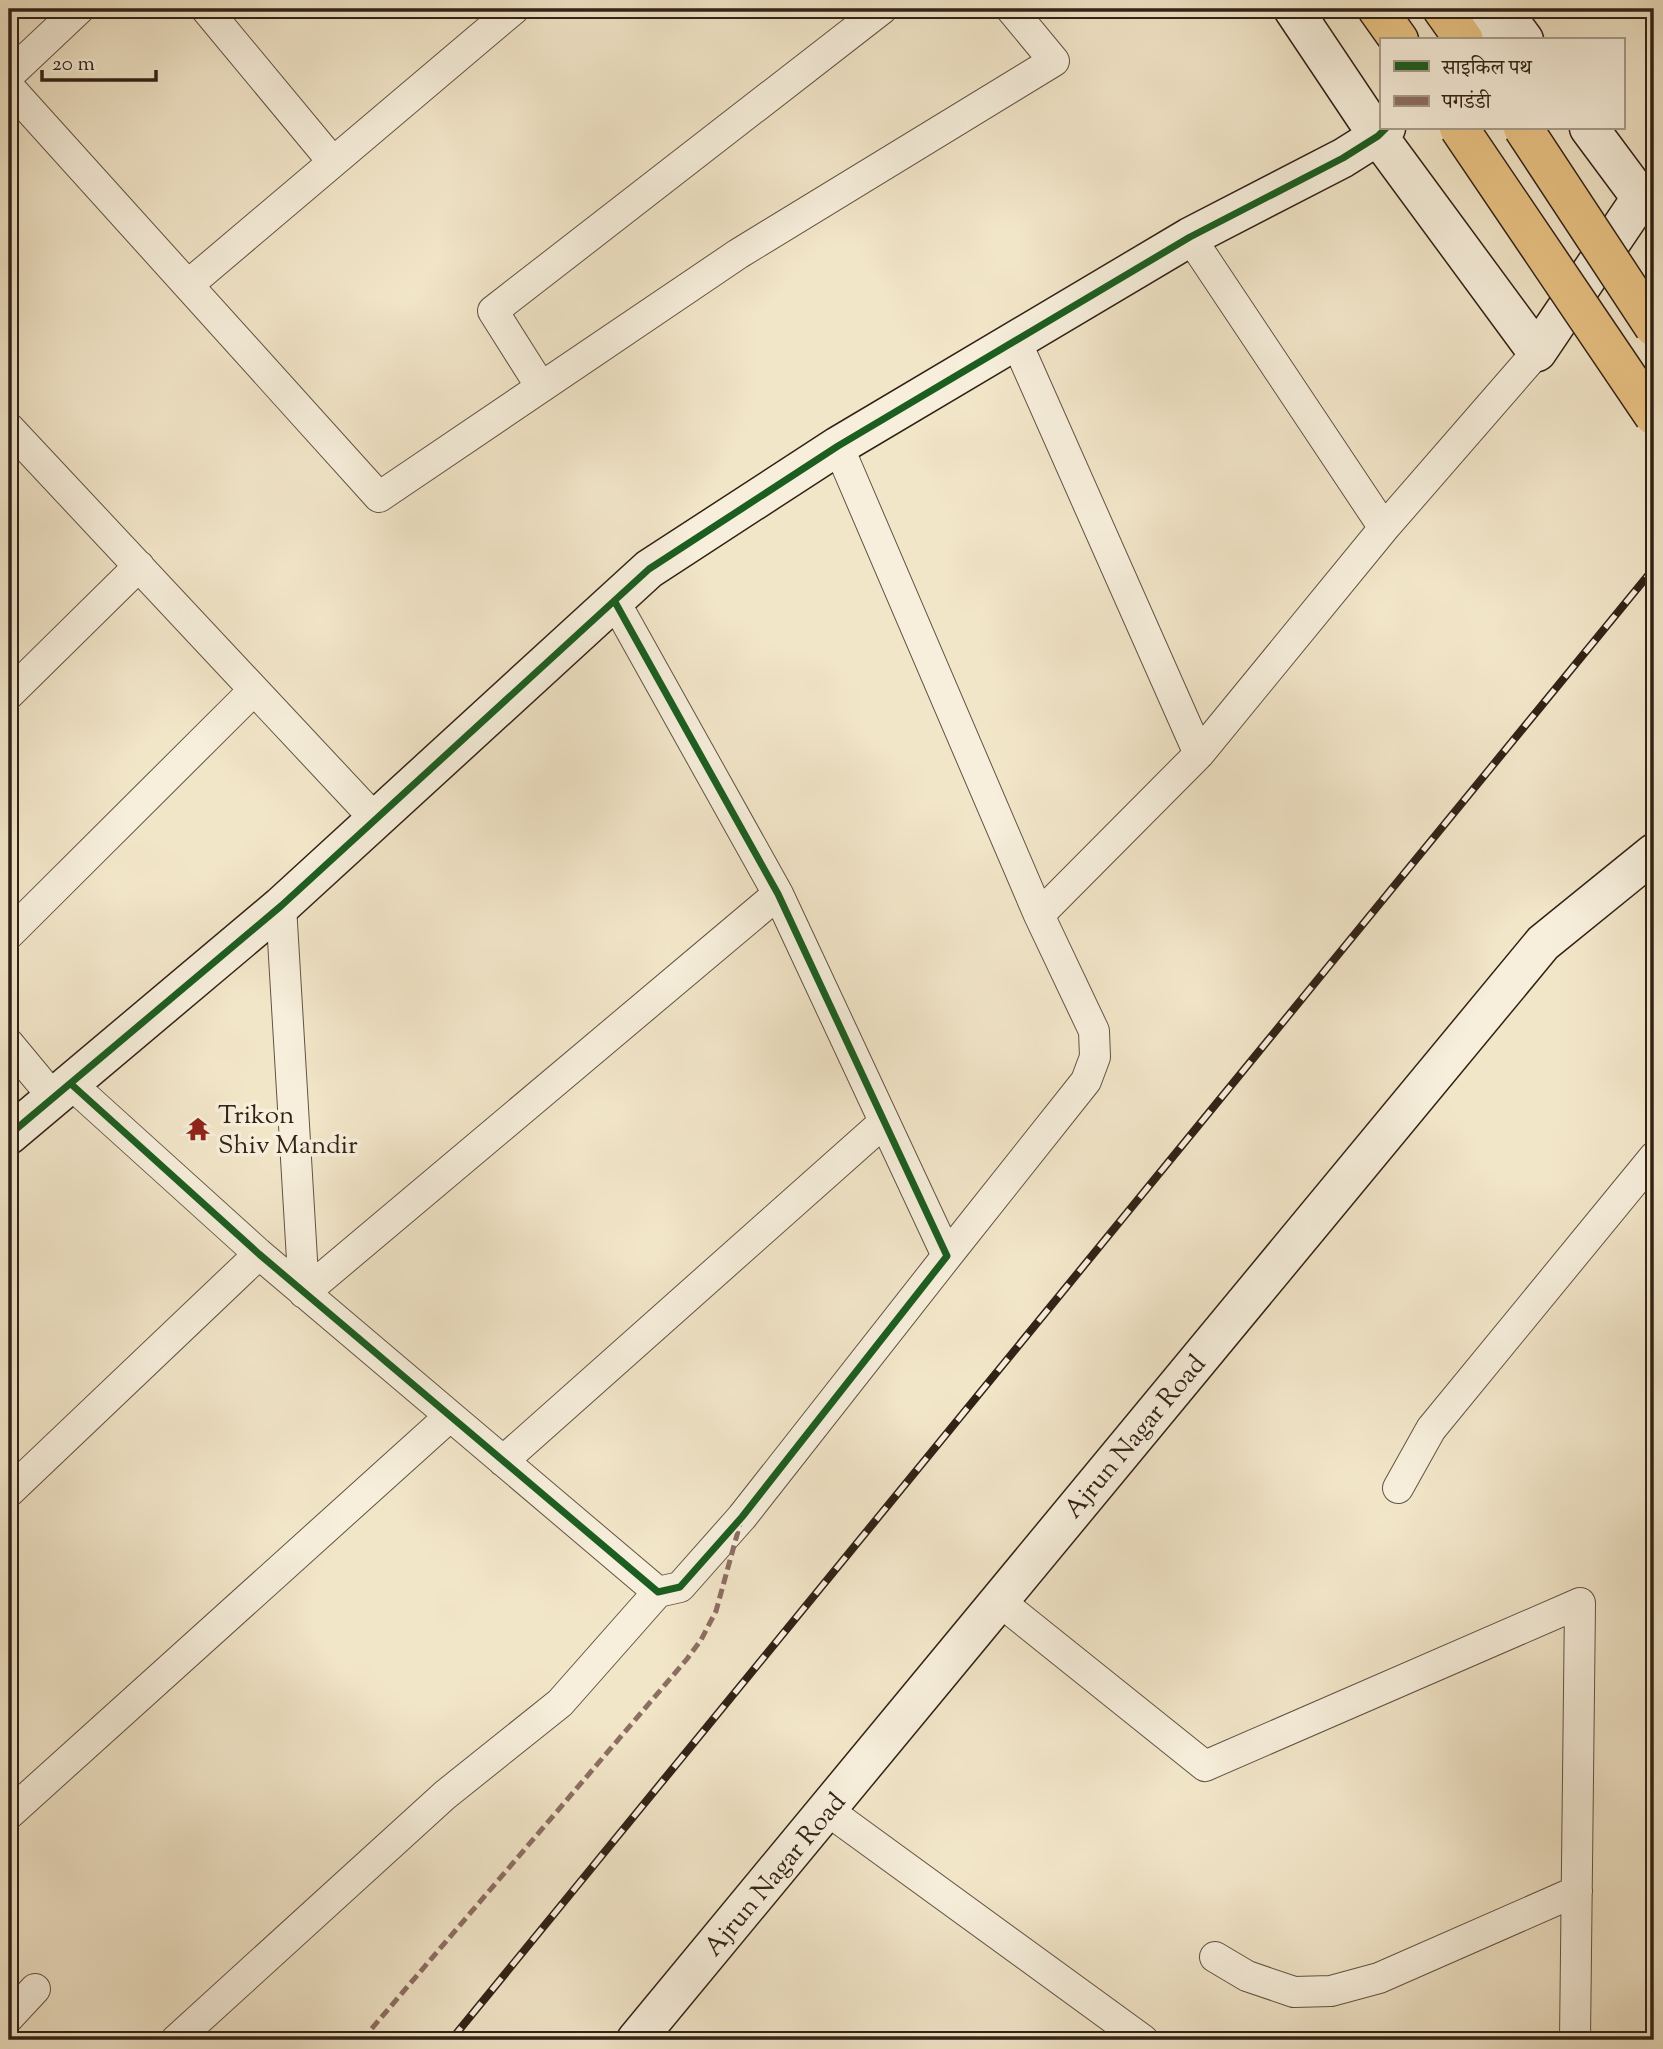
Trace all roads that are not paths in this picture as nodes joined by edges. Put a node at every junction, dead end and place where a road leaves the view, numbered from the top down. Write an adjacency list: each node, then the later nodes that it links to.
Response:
1 (79, 9): 13 (street)
2 (206, 9): 20 (street)
3 (514, 9): 20 (street)
4 (882, 9): 27 (street)
5 (1293, 9): 15 (street)
6 (1377, 9): 10 (main road)
7 (1442, 9): 11 (main road)
8 (1014, 10): 27 (street)
9 (1508, 17): 12 (street)
10 (1398, 38)
11 (1463, 38)
12 (1478, 38)
13 (9, 75)
14 (9, 87): 23 (street)
15 (1380, 129)
16 (1460, 130): 28 (main road, bridge)
17 (1524, 130): 24 (main road, bridge)
18 (1591, 130): 21 (street)
19 (1382, 132): 22 (street); 26 (street)
20 (333, 162): 23 (street)
21 (1648, 190): 26 (street)
22 (1190, 237): 25 (street); 31 (street)
23 (188, 285): 27 (street)
24 (1654, 327)
25 (1016, 341): 30 (street); 36 (street)
26 (1537, 352): 31 (street)
27 (541, 387)
28 (1654, 416)
29 (9, 428): 32 (street)
30 (838, 446): 33 (street); 41 (street)
31 (1384, 528): 36 (street)
32 (139, 566): 34 (street); 35 (street)
33 (615, 602): 37 (street); 39 (street)
34 (254, 690): 37 (street); 42 (street)
35 (9, 694)
36 (1199, 754): 41 (street)
37 (376, 820): 40 (street)
38 (1654, 853): 56 (street, Ajrun Nagar Road)
39 (778, 894): 45 (street); 50 (street)
40 (281, 906): 44 (street); 50 (street)
41 (1039, 915): 49 (street)
42 (9, 934)
43 (9, 1044): 44 (street)
44 (62, 1090): 46 (street); 48 (street)
45 (883, 1123): 49 (street); 52 (street)
46 (9, 1135)
47 (1654, 1157): 53 (street)
48 (259, 1254): 50 (street); 54 (street)
49 (947, 1256): 55 (street)
50 (304, 1293): 51 (street)
51 (449, 1417): 52 (street); 58 (street)
52 (503, 1461): 55 (street)
53 (1398, 1488)
54 (9, 1492)
55 (658, 1592): 63 (street)
56 (998, 1600): 57 (street, Ajrun Nagar Road); 59 (street)
57 (827, 1810): 64 (street, Ajrun Nagar Road); 65 (street)
58 (9, 1814)
59 (1577, 1891): 60 (street); 66 (street)
60 (1215, 1957)
61 (35, 1989): 62 (street)
62 (9, 2017)
63 (176, 2040)
64 (636, 2040)
65 (1143, 2040)
66 (1575, 2040)

